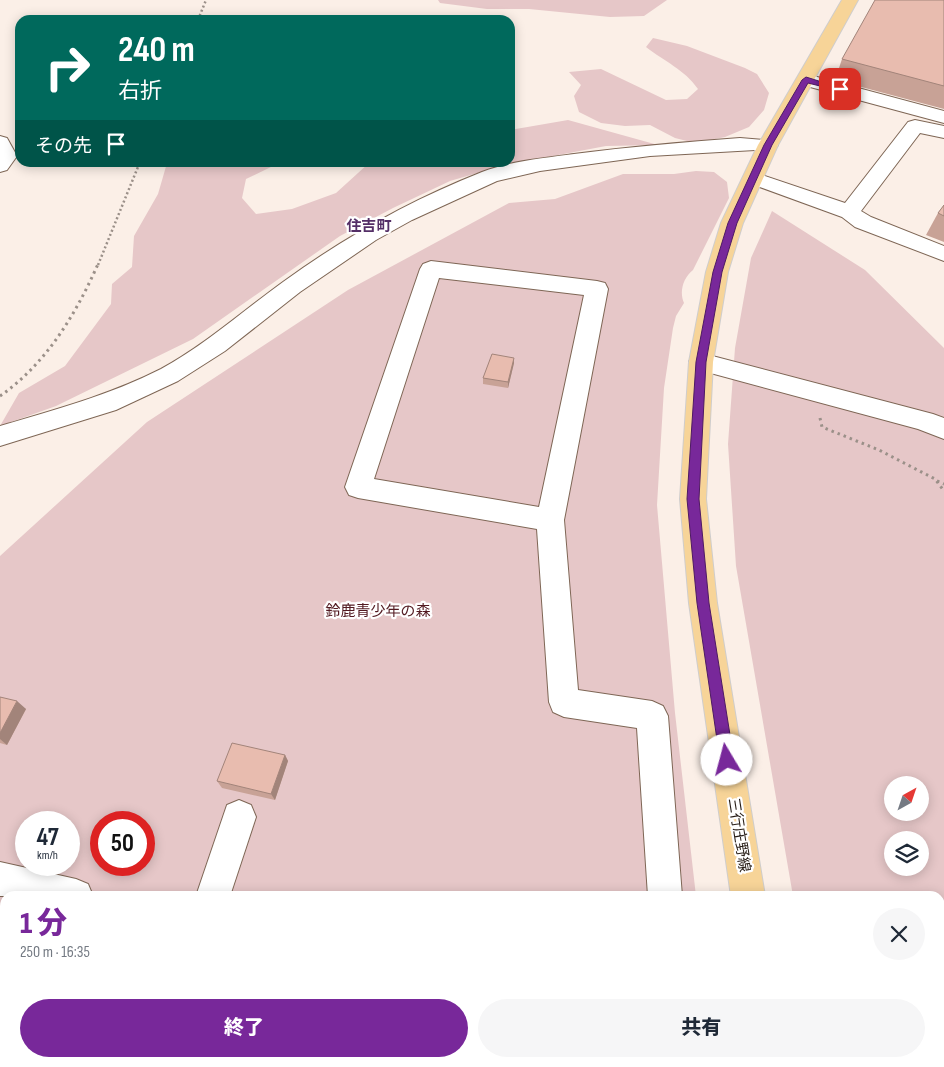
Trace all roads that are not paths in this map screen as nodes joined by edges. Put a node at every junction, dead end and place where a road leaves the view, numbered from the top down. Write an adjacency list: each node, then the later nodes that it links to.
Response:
1 (850, 0): 2 (main road, 三行庄野線)
2 (806, 80): 3 (street); 6 (main road, 三行庄野線)
3 (944, 117)
4 (944, 132): 9 (street)
5 (0, 142): 7 (street)
6 (768, 145): 8 (main road, 三行庄野線); 13 (street)
7 (0, 166)
8 (753, 178): 9 (street); 11 (main road, 三行庄野線)
9 (849, 212): 10 (street)
10 (944, 254)
11 (701, 362): 12 (street); 20 (main road, 三行庄野線)
12 (944, 429)
13 (0, 436)
14 (550, 520): 14 (street); 19 (street)
15 (239, 817): 18 (street)
16 (0, 878): 17 (street)
17 (55, 891)
18 (215, 891)
19 (665, 891)
20 (747, 891)

